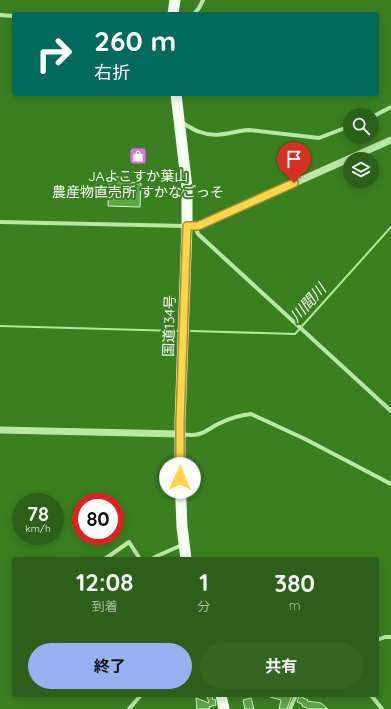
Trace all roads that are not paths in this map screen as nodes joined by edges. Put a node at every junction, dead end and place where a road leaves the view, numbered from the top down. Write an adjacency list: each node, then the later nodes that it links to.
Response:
1 (175, 0): 3 (highway)
2 (203, 0): 4 (street)
3 (173, 12)
4 (196, 12)
5 (0, 15): 6 (street)
6 (12, 16)
7 (176, 96): 10 (highway, 国道134号)
8 (391, 107): 9 (street)
9 (379, 114)
10 (178, 121): 11 (street); 14 (highway, 国道134号)
11 (343, 129)
12 (391, 140): 14 (street)
13 (0, 222): 14 (street)
14 (191, 226): 15 (street); 17 (highway, 国道134号)
15 (391, 411)
16 (0, 430): 17 (street)
17 (180, 434): 18 (street); 19 (highway, 国道134号)
18 (391, 484)
19 (183, 544): 22 (street); 23 (highway, 国道134号)
20 (108, 557): 21 (street)
21 (139, 557)
22 (156, 557)
23 (186, 557)
24 (391, 637): 25 (street)
25 (379, 639)
26 (138, 697): 30 (street)
27 (221, 697): 31 (highway)
28 (295, 697): 32 (street)
29 (373, 697): 33 (street)
30 (129, 709)
31 (224, 709)
32 (290, 709)
33 (382, 709)

